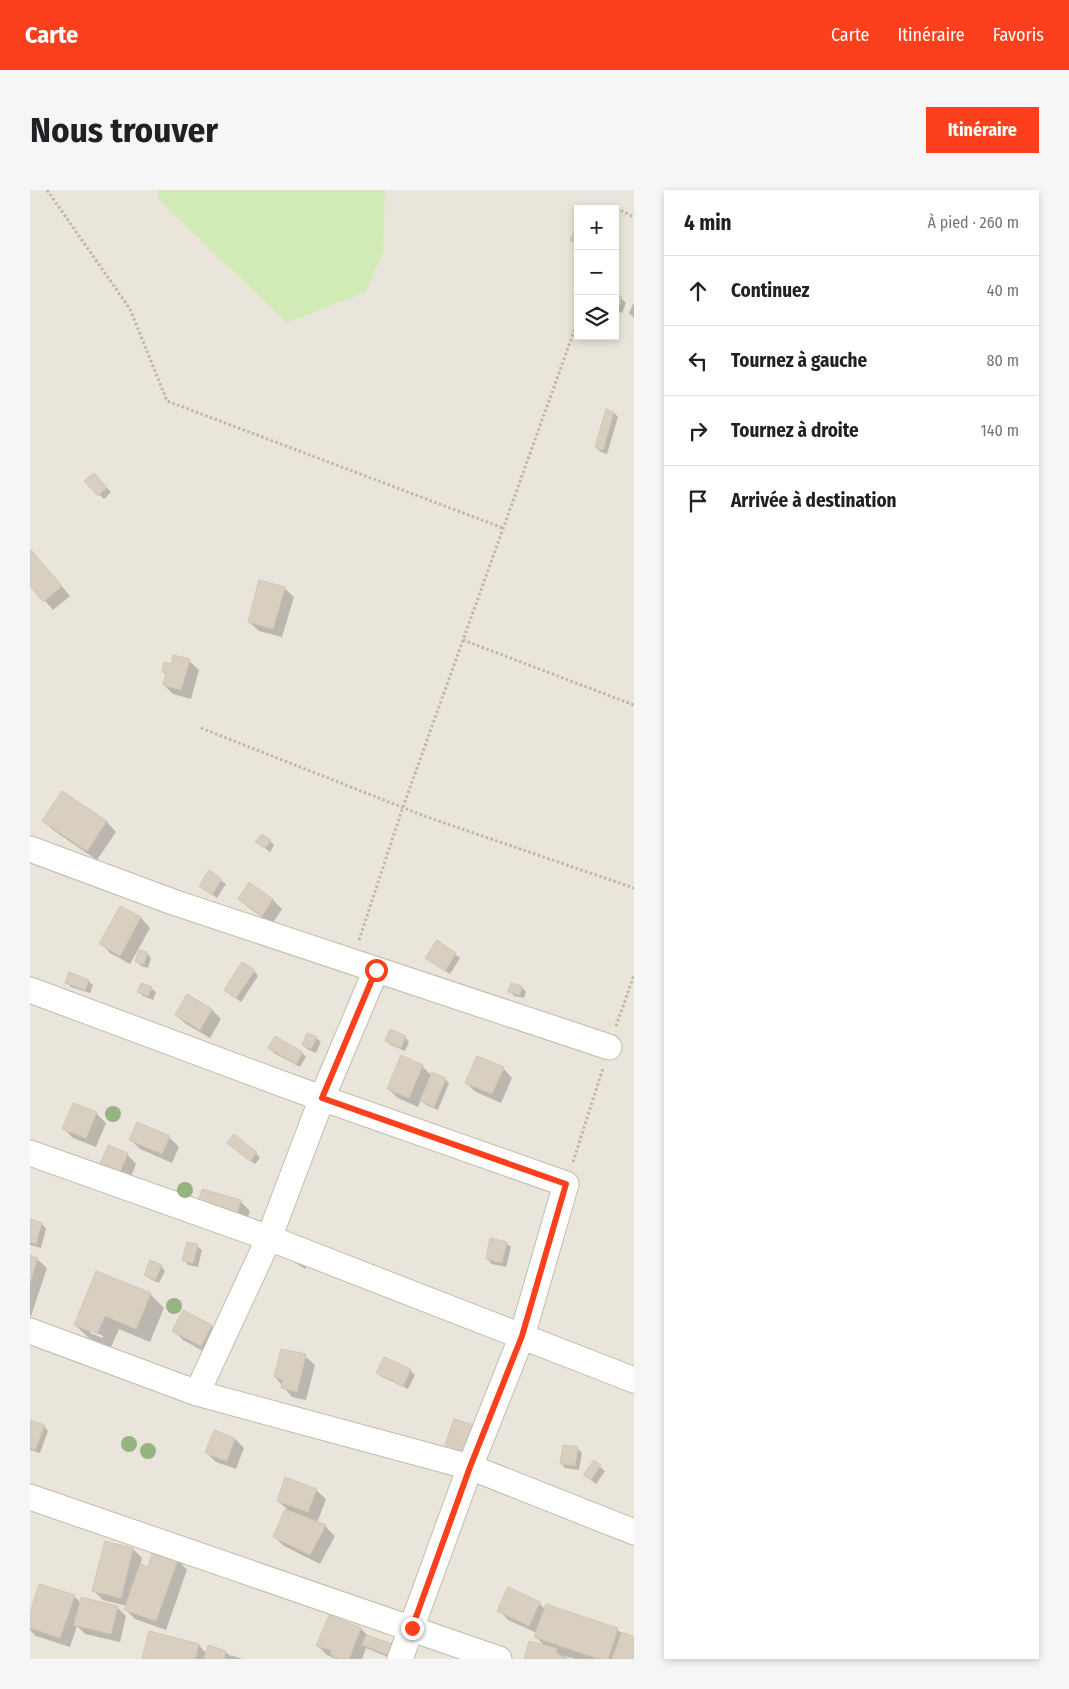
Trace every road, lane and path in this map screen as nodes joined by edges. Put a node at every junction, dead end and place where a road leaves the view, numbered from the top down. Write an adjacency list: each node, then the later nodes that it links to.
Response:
1 (47, 190): 5 (path)
2 (619, 210): 3 (path)
3 (634, 217)
4 (574, 331): 5 (path)
5 (503, 528): 6 (path)
6 (463, 640): 7 (path); 9 (path)
7 (634, 705)
8 (201, 728): 9 (path)
9 (403, 807): 11 (path); 12 (path)
10 (30, 849): 12 (street)
11 (634, 888)
12 (352, 962): 13 (street)
13 (376, 970): 16 (street); 17 (street)
14 (634, 975): 16 (path)
15 (30, 990): 17 (street)
16 (609, 1047): 19 (path)
17 (322, 1098): 19 (street); 20 (street)
18 (30, 1153): 20 (street)
19 (566, 1184): 22 (street)
20 (269, 1238): 22 (street); 24 (street)
21 (30, 1331): 24 (street)
22 (522, 1336): 23 (street); 25 (street)
23 (634, 1380)
24 (197, 1393): 25 (street)
25 (470, 1467): 27 (street); 28 (street)
26 (30, 1497): 28 (street)
27 (634, 1532)
28 (412, 1628): 29 (street); 30 (street)
29 (400, 1659)
30 (500, 1659)

